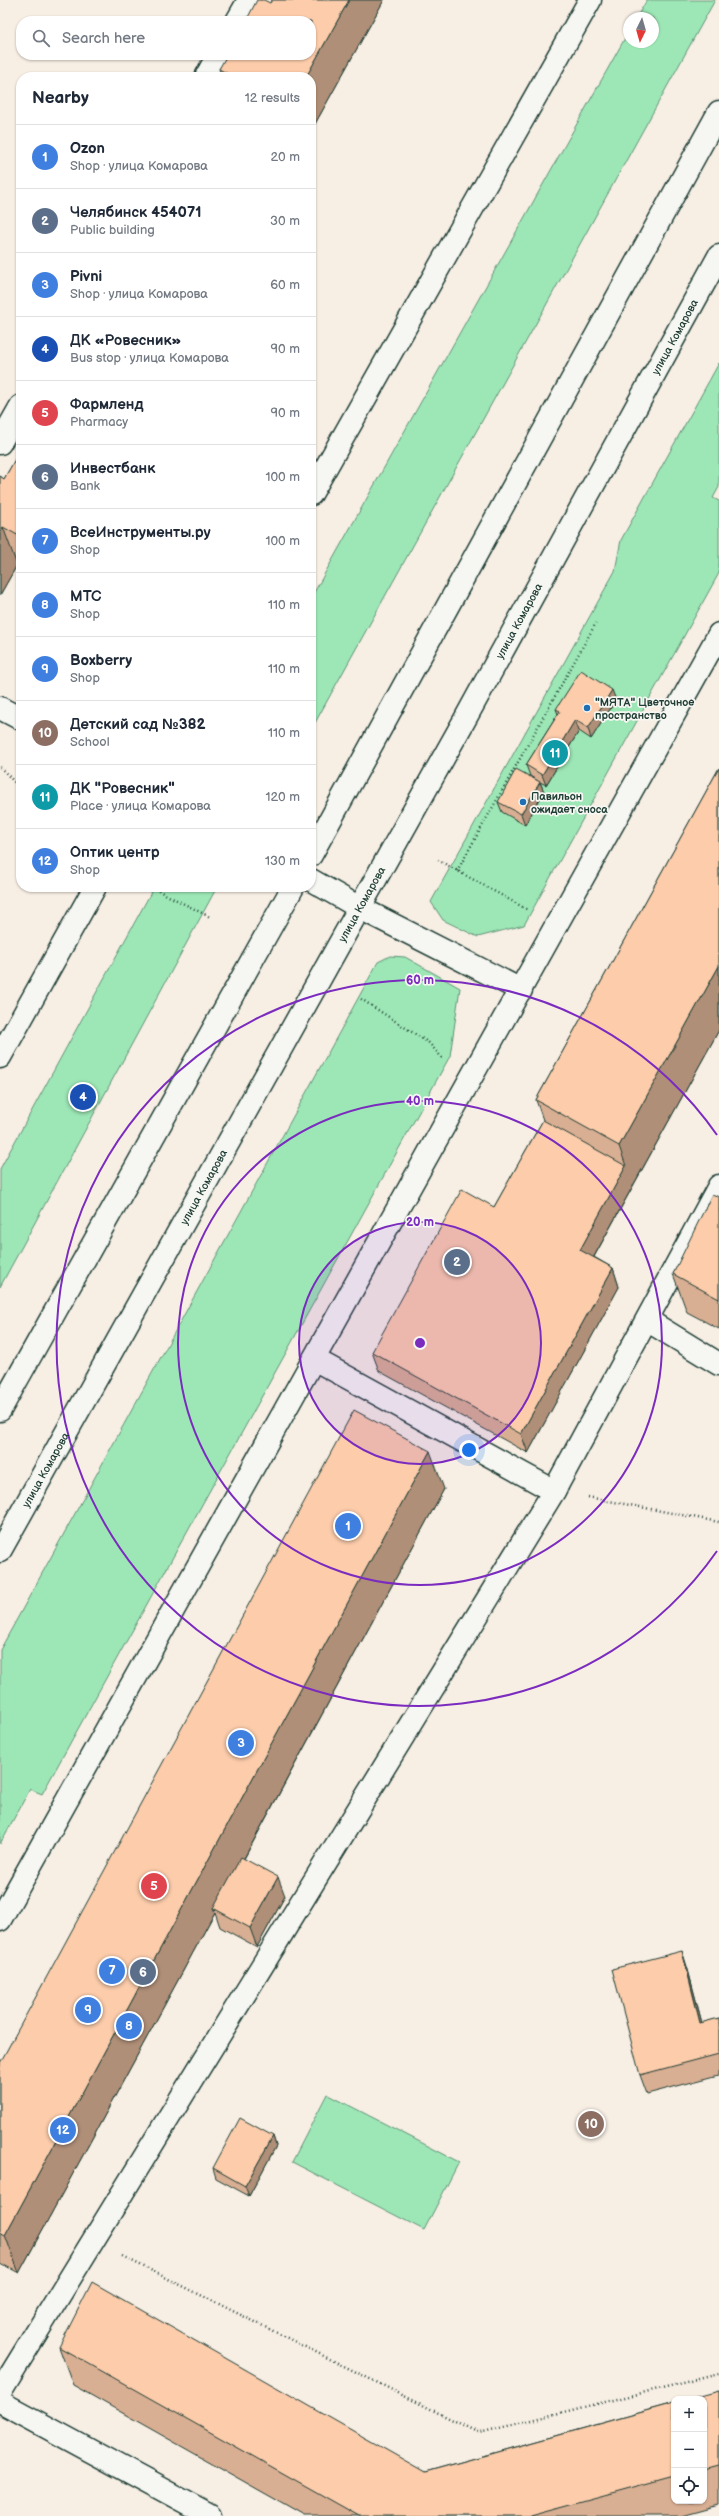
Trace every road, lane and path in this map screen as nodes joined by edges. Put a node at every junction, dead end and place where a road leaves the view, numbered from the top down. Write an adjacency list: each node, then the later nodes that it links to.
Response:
1 (249, 0): 3 (main road)
2 (590, 0): 10 (main road)
3 (241, 16)
4 (215, 60): 5 (main road)
5 (209, 72)
6 (719, 112): 17 (main road)
7 (719, 256): 24 (main road, улица Комарова)
8 (16, 415): 9 (main road)
9 (0, 443)
10 (316, 485)
11 (596, 623): 19 (path)
12 (719, 634): 26 (main road)
13 (0, 708): 14 (main road)
14 (16, 716)
15 (0, 767): 16 (path)
16 (16, 784)
17 (316, 846)
18 (438, 860): 19 (path)
19 (457, 871): 26 (path)
20 (316, 883): 24 (main road)
21 (92, 892): 29 (main road)
22 (160, 892): 25 (path)
23 (290, 892): 35 (main road)
24 (358, 907): 27 (main road); 38 (main road, улица Комарова)
25 (210, 917)
26 (556, 926): 27 (main road)
27 (521, 990): 30 (main road)
28 (361, 999): 30 (path)
29 (0, 1057)
30 (466, 1086): 33 (main road)
31 (719, 1186): 32 (main road)
32 (647, 1320): 34 (main road); 36 (main road)
33 (314, 1359): 36 (main road); 39 (main road)
34 (719, 1364)
35 (0, 1410)
36 (554, 1491): 37 (path); 40 (main road)
37 (719, 1522)
38 (0, 1551)
39 (0, 1920)
40 (93, 2242): 41 (path); 42 (main road)
41 (719, 2374)
42 (0, 2392)
43 (0, 2402): 44 (main road)
44 (211, 2516)

